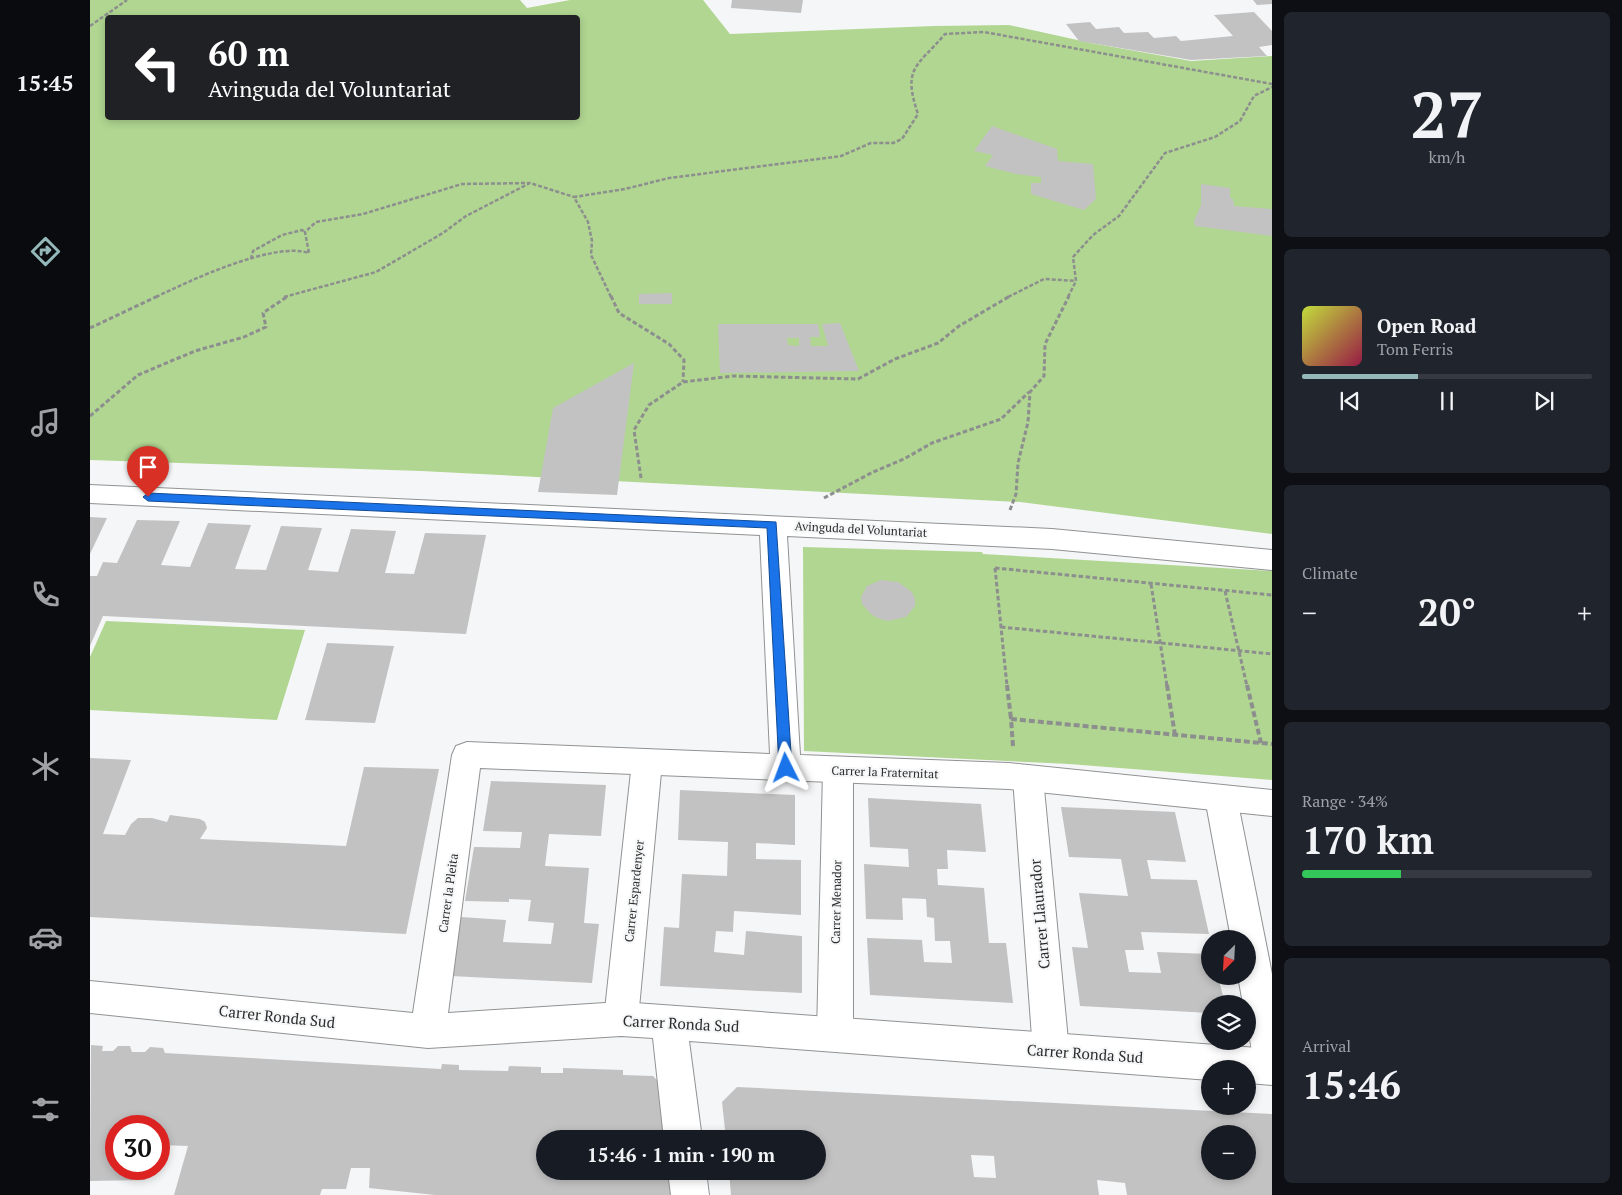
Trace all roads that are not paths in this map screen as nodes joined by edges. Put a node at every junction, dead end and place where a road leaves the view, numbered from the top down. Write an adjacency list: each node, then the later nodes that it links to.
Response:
1 (90, 494): 2 (street, Avinguda del Voluntariat)
2 (773, 525): 3 (street, Avinguda del Voluntariat); 7 (street)
3 (1272, 560)
4 (468, 755): 5 (street, Carrer la Fraternitat); 14 (street, Carrer la Pleita)
5 (647, 762): 7 (street, Carrer la Fraternitat); 12 (street, Carrer Espardenyer)
6 (1020, 765): 8 (street, Carrer la Fraternitat); 9 (street, Carrer la Fraternitat); 16 (street, Carrer Llaurador)
7 (786, 768): 8 (street, Carrer la Fraternitat)
8 (838, 770): 15 (street, Carrer Menador)
9 (1220, 798): 10 (street, Carrer la Fraternitat); 17 (street)
10 (1272, 802)
11 (90, 997): 14 (street, Carrer Ronda Sud)
12 (621, 1019): 13 (street, Carrer Ronda Sud); 14 (street, Carrer Ronda Sud)
13 (669, 1022): 15 (street, Carrer Ronda Sud); 18 (street)
14 (428, 1031)
15 (835, 1034): 16 (street, Carrer Ronda Sud)
16 (1051, 1050): 17 (street, Carrer Ronda Sud)
17 (1272, 1065)
18 (683, 1130)
19 (688, 1180): 20 (street)
20 (690, 1195)

